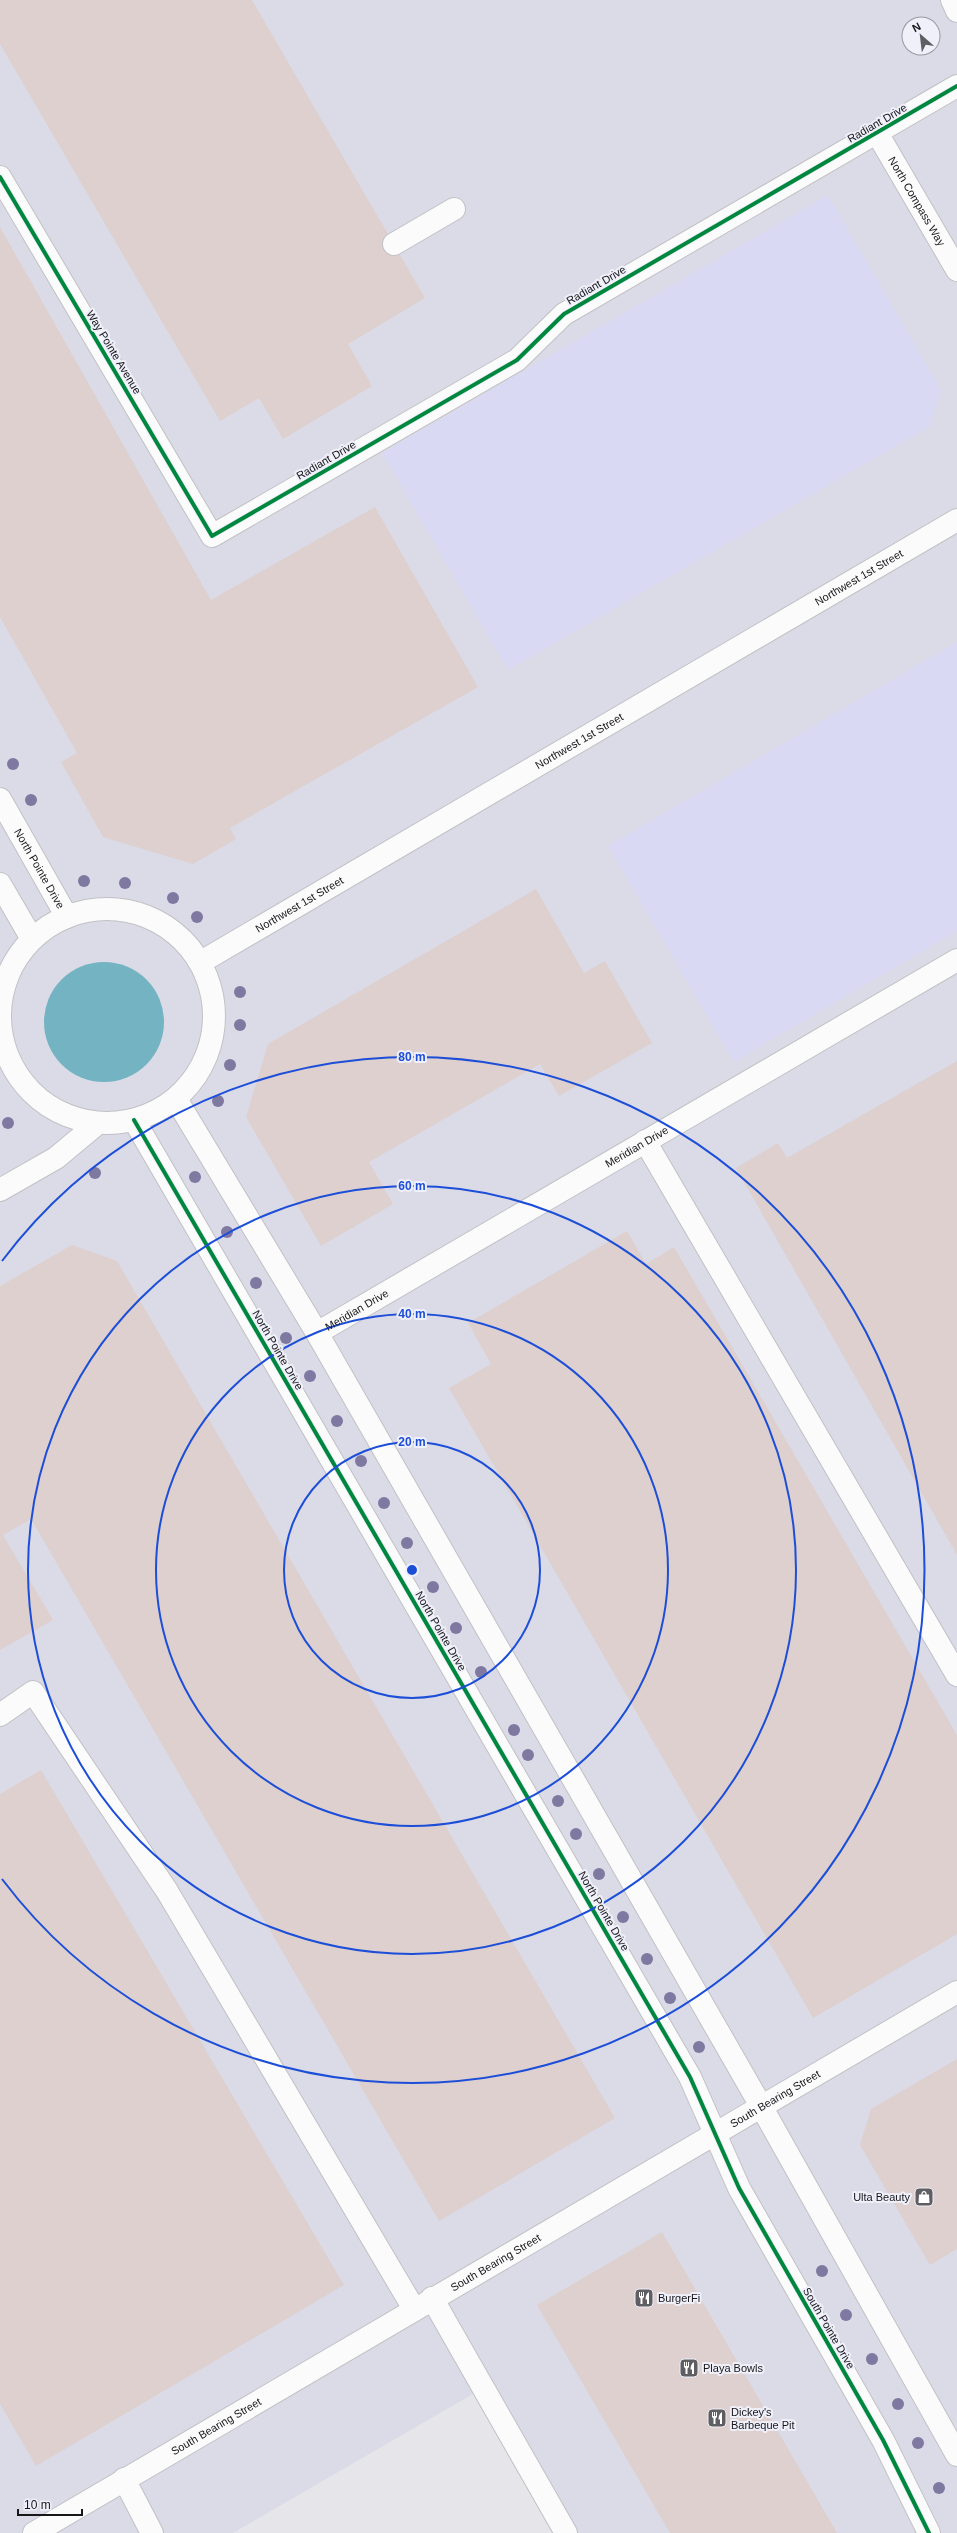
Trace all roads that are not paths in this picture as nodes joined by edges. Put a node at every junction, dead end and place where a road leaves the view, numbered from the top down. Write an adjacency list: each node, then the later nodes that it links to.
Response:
1 (952, 0): 2 (street)
2 (957, 11)
3 (957, 86): 4 (street, Radiant Drive)
4 (877, 133): 8 (street, North Compass Way); 10 (street, Radiant Drive)
5 (0, 177): 10 (street, Way Pointe Avenue)
6 (454, 209): 7 (street)
7 (394, 244)
8 (957, 270)
9 (957, 520): 16 (street, Northwest 1st Street)
10 (212, 536)
11 (0, 798): 13 (street, North Pointe Drive)
12 (0, 884): 14 (street)
13 (68, 917): 14 (street); 16 (street)
14 (32, 939): 17 (street)
15 (957, 960): 21 (street, Meridian Drive)
16 (201, 962): 18 (street)
17 (6, 971): 20 (street)
18 (176, 1099): 19 (street); 23 (street)
19 (134, 1120): 20 (street); 28 (street, North Pointe Drive)
20 (98, 1123): 22 (street)
21 (645, 1141): 23 (street, Meridian Drive); 24 (street)
22 (0, 1190)
23 (317, 1333): 27 (street)
24 (957, 1675)
25 (0, 1715): 29 (street)
26 (957, 1992): 27 (street, South Bearing Street)
27 (761, 2106): 28 (street, South Bearing Street); 30 (street)
28 (715, 2132): 29 (street, South Bearing Street); 35 (street, South Pointe Drive)
29 (423, 2304): 31 (street, South Bearing Street); 34 (street)
30 (957, 2455)
31 (124, 2480): 32 (street, South Bearing Street); 33 (street)
32 (34, 2533)
33 (152, 2533)
34 (566, 2533)
35 (929, 2533)

